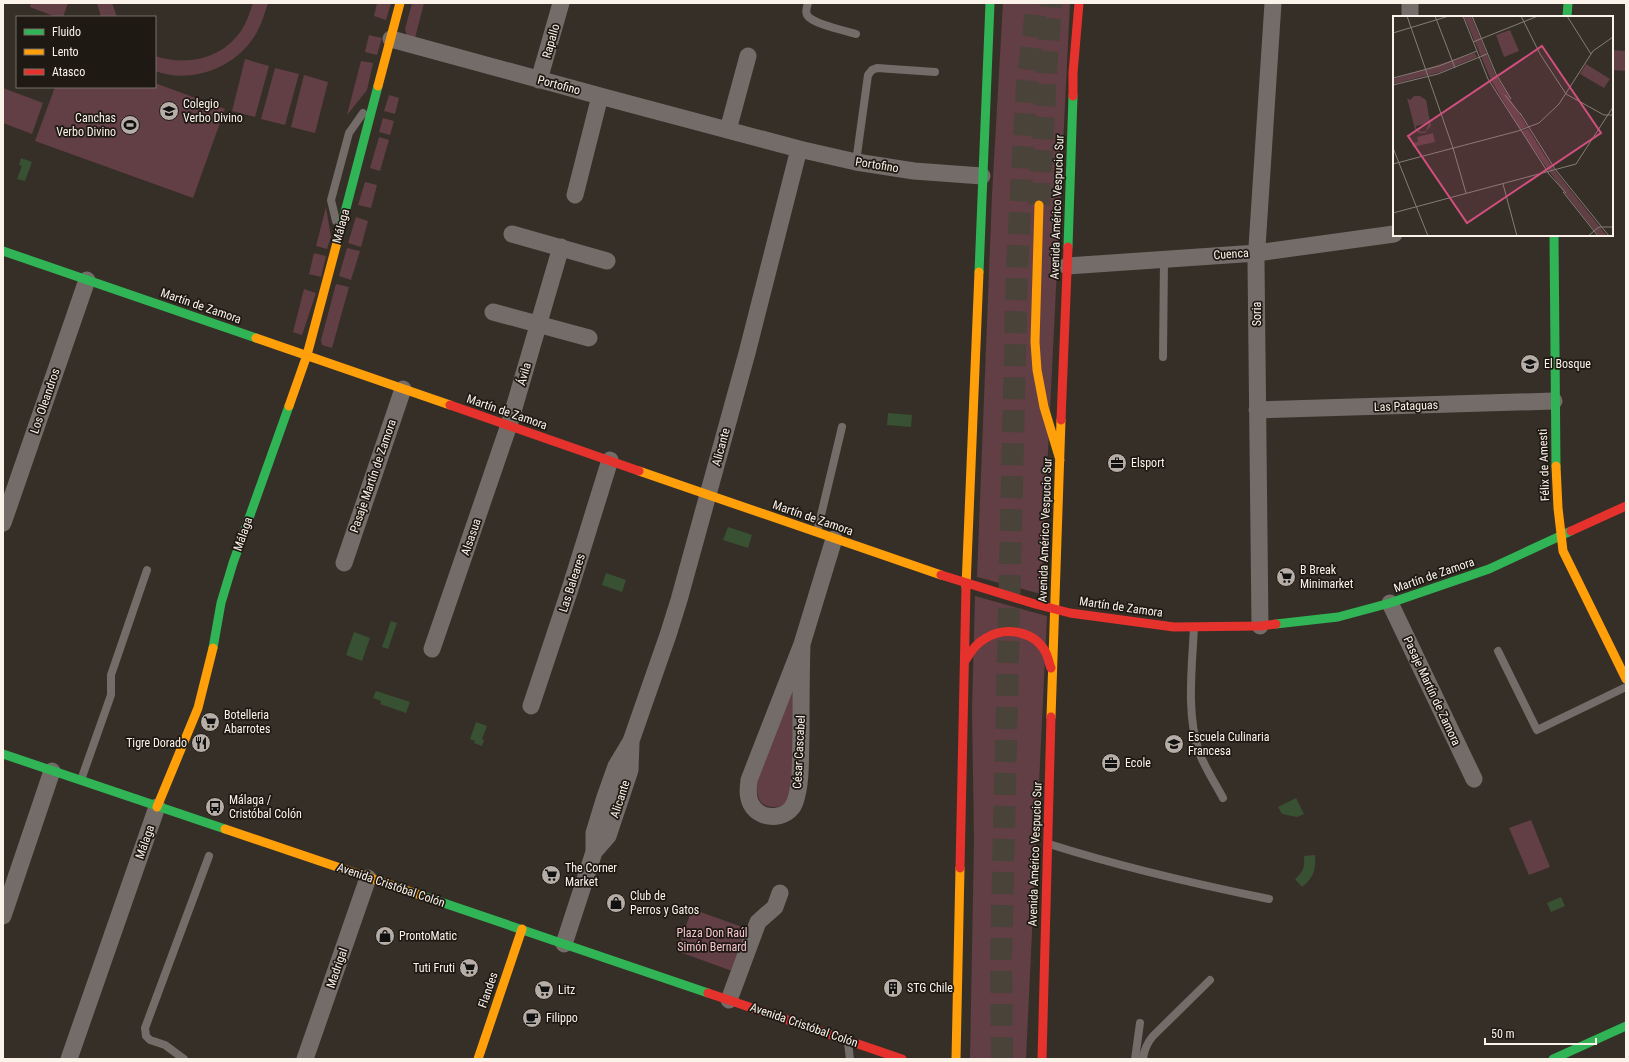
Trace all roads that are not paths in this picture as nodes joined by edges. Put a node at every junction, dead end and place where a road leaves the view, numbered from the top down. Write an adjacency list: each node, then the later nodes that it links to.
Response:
1 (400, 3): 12 (main road, Málaga)
2 (561, 3): 15 (street, Rapallo)
3 (808, 3): 11 (lane)
4 (990, 3): 21 (main road)
5 (1079, 3): 33 (main road, Avenida Américo Vespucio Sur)
6 (1273, 3): 30 (street, Soria)
7 (1410, 3): 9 (street)
8 (1568, 3): 10 (main road)
9 (1410, 16)
10 (1567, 16)
11 (856, 34)
12 (391, 39): 15 (street, Portofino); 17 (main road, Málaga)
13 (748, 56): 18 (street)
14 (935, 72): 20 (lane)
15 (539, 80): 16 (street, Portofino)
16 (600, 96): 18 (street, Portofino); 22 (street)
17 (374, 99): 24 (main road, Málaga); 24 (lane)
18 (728, 130): 19 (street, Portofino)
19 (799, 149): 20 (street, Portofino); 47 (street, Alicante)
20 (856, 162): 21 (street, Portofino)
21 (982, 176): 55 (main road)
22 (575, 195)
23 (1039, 205): 46 (main road)
24 (339, 234): 38 (main road, Málaga)
25 (512, 234): 28 (street)
26 (1393, 234): 30 (street, Cuenca)
27 (1554, 236): 41 (main road, Félix de Amesti)
28 (561, 248): 32 (street); 36 (street, Ávila)
29 (3, 251): 34 (main road, Martín de Zamora)
30 (1257, 253): 31 (street, Cuenca); 42 (street, Soria)
31 (1164, 259): 33 (street, Cuenca); 39 (lane)
32 (607, 261)
33 (1067, 266): 46 (main road, Avenida Américo Vespucio Sur)
34 (87, 280): 38 (main road, Martín de Zamora); 49 (street, Los Oleandros)
35 (493, 312): 36 (street)
36 (539, 324): 37 (street); 43 (street, Ávila)
37 (589, 338)
38 (307, 355): 40 (main road, Martín de Zamora); 73 (main road, Málaga)
39 (1163, 357)
40 (403, 389): 43 (main road, Martín de Zamora); 53 (street, Pasaje Martín de Zamora)
41 (1554, 401): 42 (street, Las Pataguas); 51 (main road, Félix de Amesti)
42 (1257, 410): 59 (street, Soria)
43 (509, 425): 45 (main road, Martín de Zamora); 61 (street, Alsasua)
44 (842, 427): 50 (lane)
45 (610, 460): 47 (main road, Martín de Zamora); 67 (street, Las Baleares)
46 (1060, 460): 57 (main road, Avenida Américo Vespucio Sur)
47 (709, 494): 50 (main road, Martín de Zamora); 81 (street, Alicante)
48 (1626, 506): 51 (main road, Martín de Zamora)
49 (3, 522)
50 (817, 532): 52 (main road, Martín de Zamora)
51 (1560, 537): 56 (main road, Martín de Zamora); 65 (main road, Félix de Amesti)
52 (834, 538): 55 (main road, Martín de Zamora); 60 (street, César Cascabel)
53 (344, 563)
54 (147, 570): 71 (lane)
55 (966, 583): 57 (main road, Martín de Zamora); 63 (main road)
56 (1390, 603): 59 (main road, Martín de Zamora); 70 (street, Pasaje Martín de Zamora)
57 (1054, 609): 58 (main road, Martín de Zamora); 64 (main road, Avenida Américo Vespucio Sur)
58 (1194, 626): 59 (main road, Martín de Zamora); 72 (lane)
59 (1260, 626)
60 (802, 644): 60 (street, César Cascabel)
61 (432, 649)
62 (1498, 651): 66 (lane)
63 (965, 661): 64 (main road); 93 (main road)
64 (1052, 675): 74 (main road, Avenida Américo Vespucio Sur)
65 (1626, 679)
66 (1626, 687)
67 (531, 706)
68 (3, 754): 69 (main road, Avenida Cristóbal Colón)
69 (52, 771): 71 (main road, Avenida Cristóbal Colón); 79 (street)
70 (1474, 779)
71 (81, 780): 73 (main road, Avenida Cristóbal Colón)
72 (1223, 798)
73 (157, 806): 76 (main road, Avenida Cristóbal Colón); 87 (street, Málaga)
74 (1048, 843): 78 (lane); 94 (main road, Avenida Américo Vespucio Sur)
75 (209, 856): 88 (lane)
76 (368, 878): 80 (main road, Avenida Cristóbal Colón); 89 (street, Madrigal)
77 (780, 892): 83 (street)
78 (1269, 899)
79 (3, 916)
80 (522, 929): 81 (main road, Avenida Cristóbal Colón); 90 (main road, Flandes)
81 (564, 944): 83 (main road, Avenida Cristóbal Colón)
82 (1210, 980): 96 (lane)
83 (729, 1000): 86 (main road, Avenida Cristóbal Colón)
84 (1140, 1023): 95 (lane)
85 (1626, 1026): 97 (main road)
86 (848, 1040): 91 (lane); 92 (main road, Avenida Cristóbal Colón)
87 (69, 1059)
88 (184, 1059)
89 (305, 1059)
90 (478, 1059)
91 (850, 1059)
92 (902, 1059)
93 (956, 1059)
94 (1042, 1059)
95 (1135, 1059)
96 (1143, 1059)
97 (1553, 1059)

